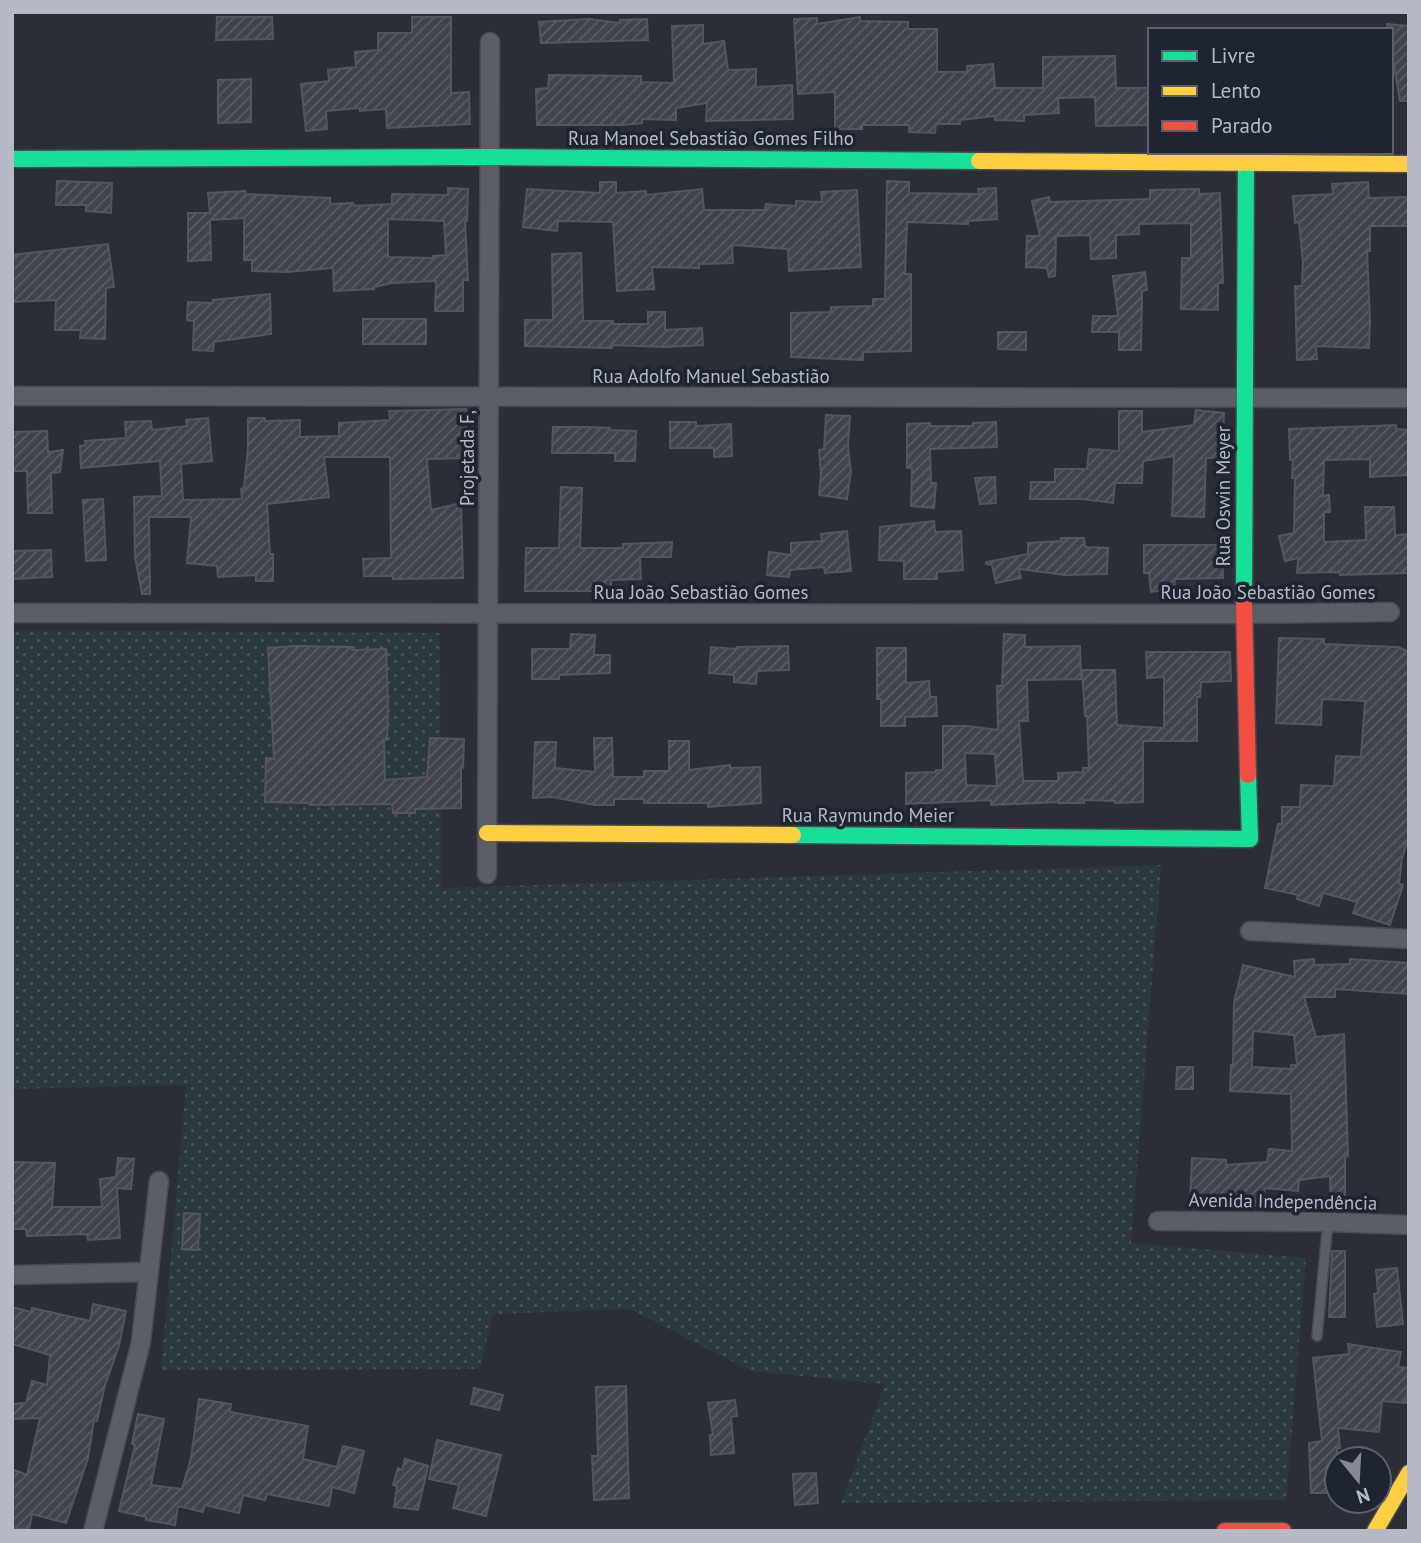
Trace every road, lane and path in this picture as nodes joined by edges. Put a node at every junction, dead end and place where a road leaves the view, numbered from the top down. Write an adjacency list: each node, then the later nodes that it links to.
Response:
1 (490, 42): 2 (street, Projetada F,)
2 (489, 157): 3 (street, Rua Manoel Sebastião Gomes Filho); 4 (street, Rua Manoel Sebastião Gomes Filho); 7 (street, Projetada F,)
3 (1246, 157): 5 (street, Rua Manoel Sebastião Gomes Filho); 9 (street, Rua Oswin Meyer)
4 (12, 159)
5 (1409, 164)
6 (12, 396): 7 (street, Rua Adolfo Manuel Sebastião)
7 (488, 397): 9 (street, Rua Adolfo Manuel Sebastião); 12 (street, Projetada F,)
8 (1409, 397): 9 (street, Rua Adolfo Manuel Sebastião)
9 (1245, 398): 13 (street, Rua Oswin Meyer)
10 (1390, 612): 13 (street, Rua João Sebastião Gomes)
11 (12, 613): 12 (street, Rua João Sebastião Gomes)
12 (488, 613): 13 (street, Rua João Sebastião Gomes); 14 (street, Projetada F,)
13 (1244, 614): 15 (street, Rua Oswin Meyer)
14 (487, 833): 15 (street, Rua Raymundo Meier); 16 (street, Projetada F,)
15 (1250, 839)
16 (487, 874)
17 (1250, 931): 18 (street)
18 (1407, 933)
19 (159, 1181): 23 (street)
20 (1158, 1221): 21 (street, Avenida Independência)
21 (1328, 1222): 22 (street, Avenida Independência); 25 (lane)
22 (1409, 1225)
23 (149, 1272): 24 (street); 27 (street)
24 (12, 1275)
25 (1317, 1336)
26 (1409, 1473): 30 (street)
27 (93, 1531)
28 (1225, 1531): 29 (street)
29 (1283, 1531)
30 (1375, 1531)

